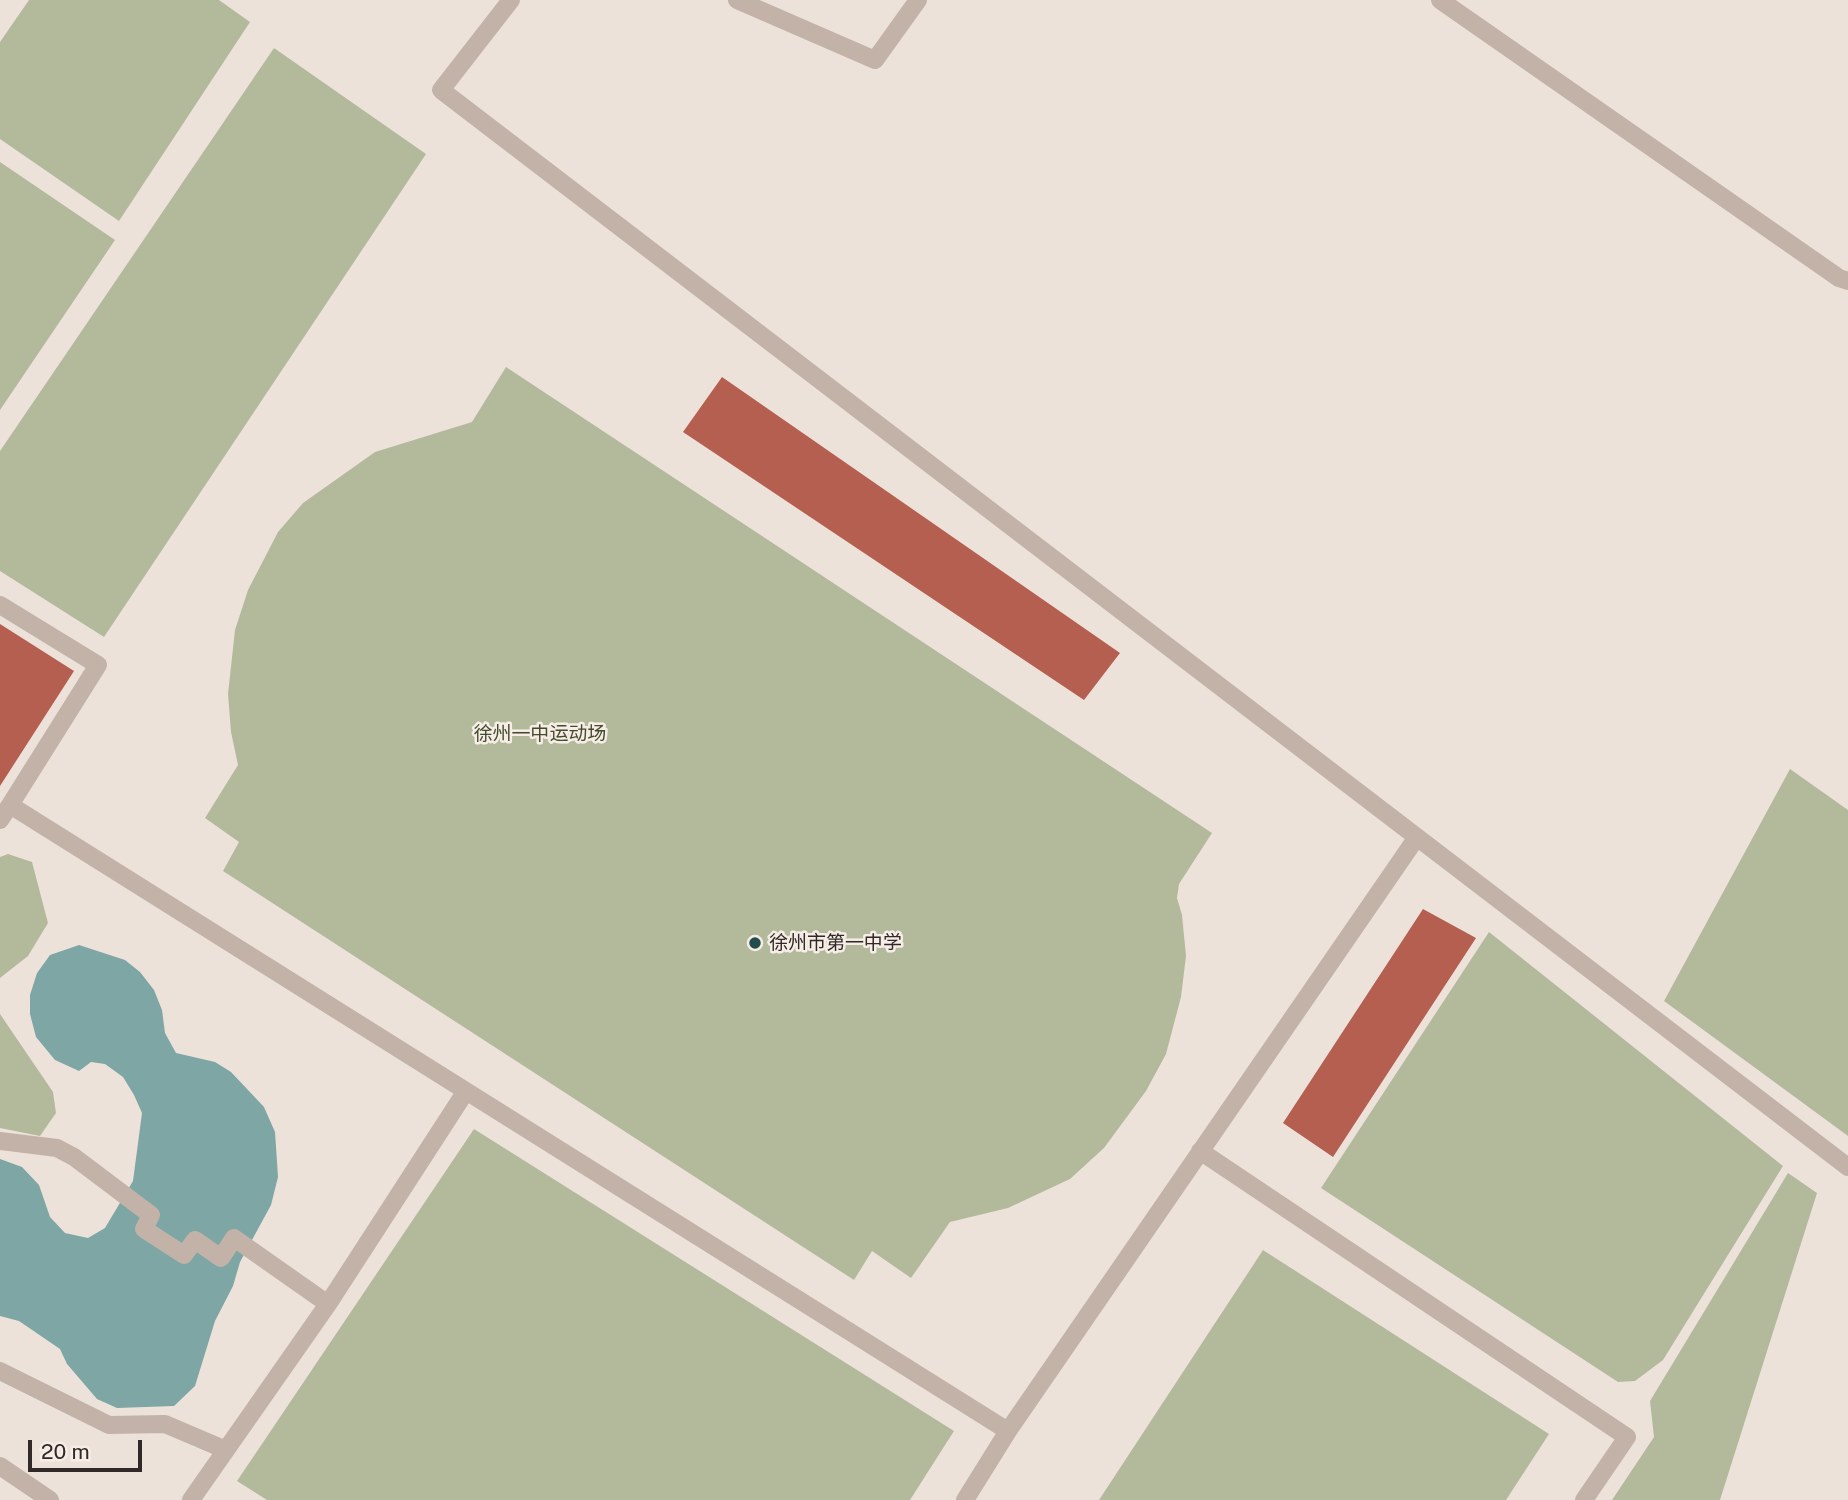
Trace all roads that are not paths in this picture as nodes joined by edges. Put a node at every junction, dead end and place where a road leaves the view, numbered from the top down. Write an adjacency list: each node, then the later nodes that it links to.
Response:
1 (511, 0): 8 (street)
2 (737, 0): 3 (street)
3 (918, 0)
4 (1440, 0): 5 (street)
5 (1848, 281)
6 (0, 605): 7 (street)
7 (5, 813): 9 (street)
8 (1417, 837): 11 (street); 12 (street)
9 (466, 1091): 13 (street); 15 (street)
10 (0, 1141): 13 (street)
11 (1200, 1151): 15 (street); 21 (street)
12 (1848, 1167)
13 (327, 1304): 16 (street)
14 (0, 1371): 16 (street)
15 (1008, 1431): 20 (street)
16 (226, 1450): 19 (street)
17 (0, 1466): 18 (street)
18 (50, 1500)
19 (191, 1500)
20 (965, 1500)
21 (1584, 1500)

